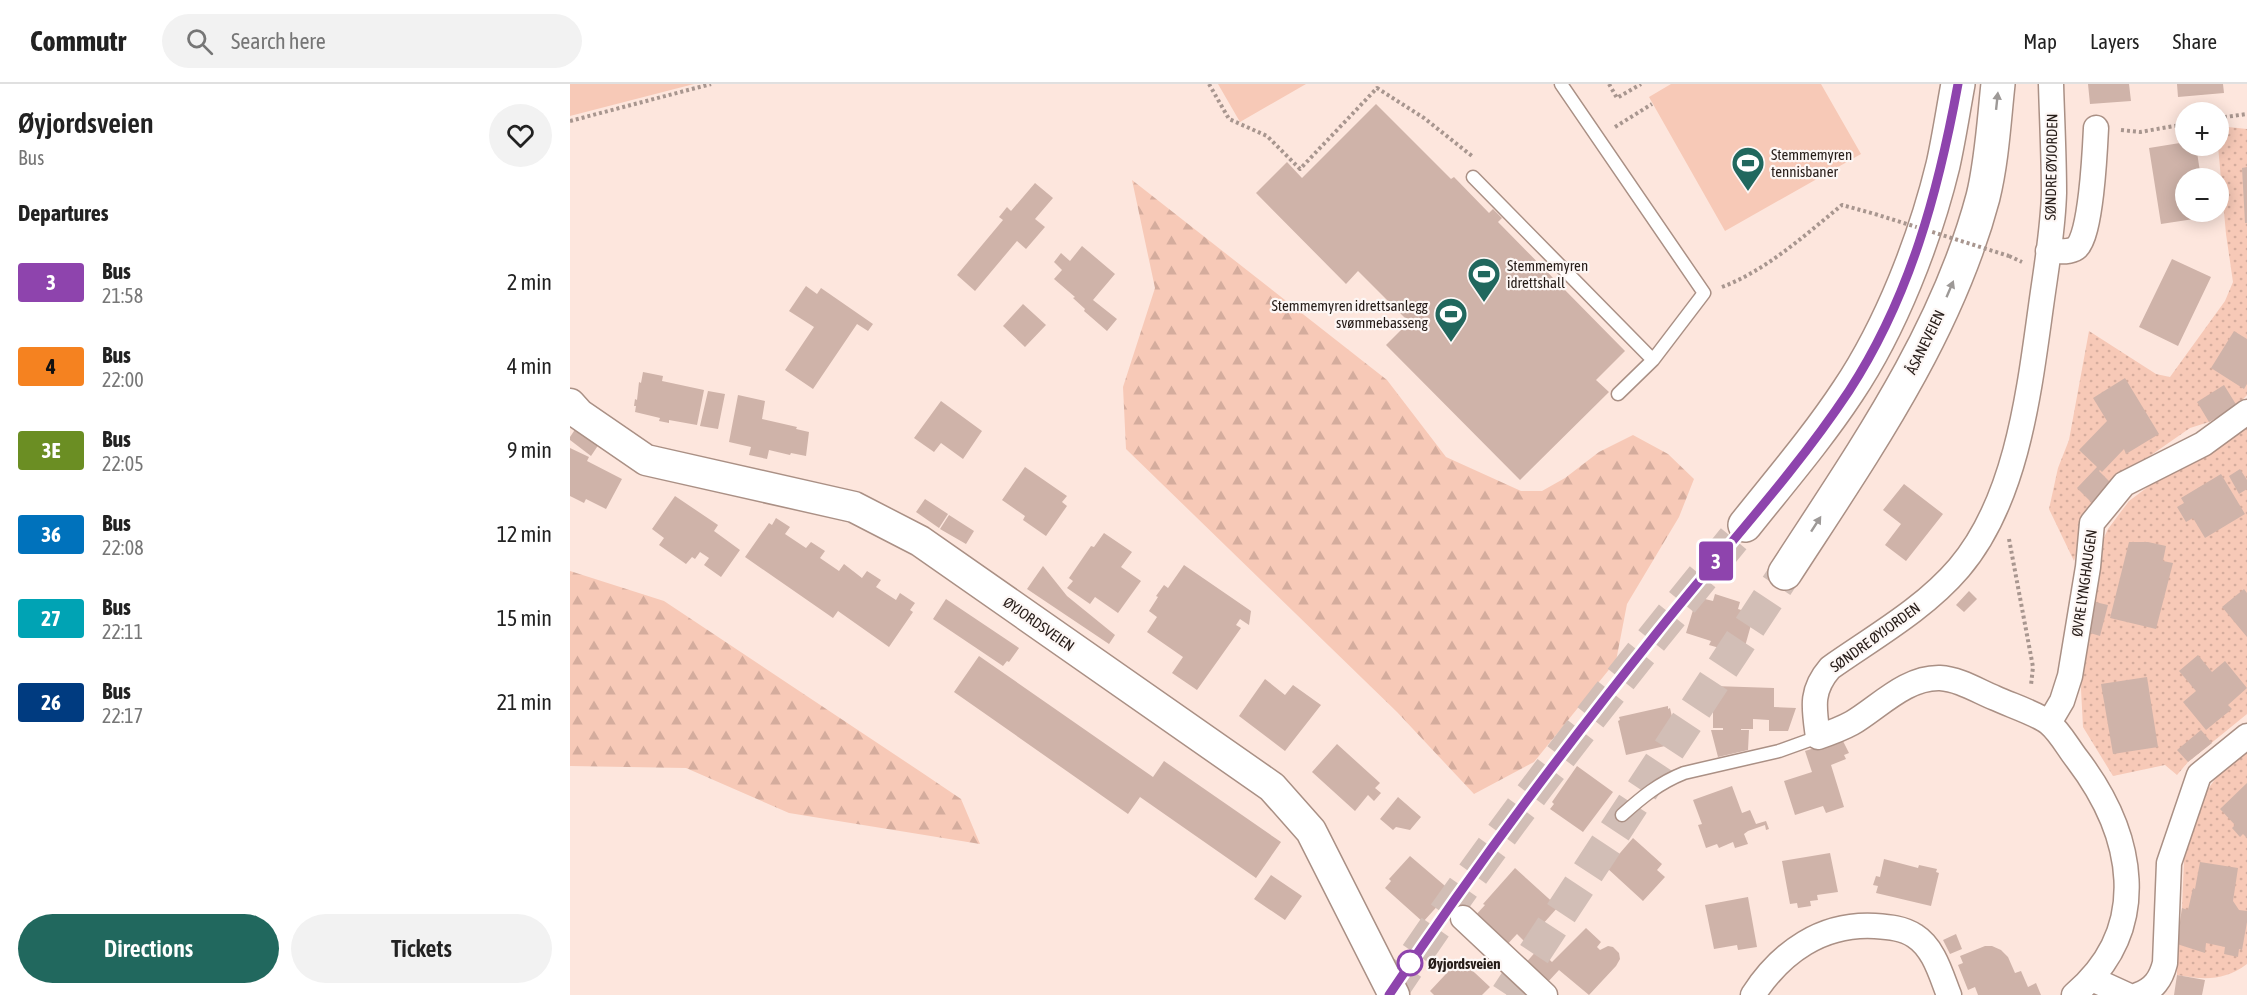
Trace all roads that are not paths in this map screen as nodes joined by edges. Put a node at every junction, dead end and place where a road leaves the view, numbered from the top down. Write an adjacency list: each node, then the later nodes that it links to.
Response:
1 (1561, 84): 8 (lane)
2 (1958, 84): 12 (highway)
3 (1998, 84): 13 (highway, ÅSANEVEIEN, one-way to 3)
4 (2051, 84): 7 (street, SØNDRE ØYJORDEN)
5 (2096, 128): 7 (street)
6 (1473, 177): 8 (lane)
7 (2048, 251): 16 (street, SØNDRE ØYJORDEN)
8 (1653, 360): 9 (lane)
9 (1618, 394)
10 (570, 404): 20 (street, ØYJORDSVEIEN)
11 (2247, 412): 14 (street, ØVRE LYNGHAUGEN)
12 (1745, 525)
13 (1785, 573)
14 (2049, 723): 16 (street); 19 (street)
15 (2247, 736): 26 (street)
16 (1818, 737): 17 (lane)
17 (1622, 814)
18 (1463, 918): 21 (street)
19 (2092, 979): 24 (street); 25 (street)
20 (1394, 995)
21 (1545, 995)
22 (1753, 995): 23 (street)
23 (1949, 995)
24 (2074, 995)
25 (2127, 995)
26 (2138, 995)

